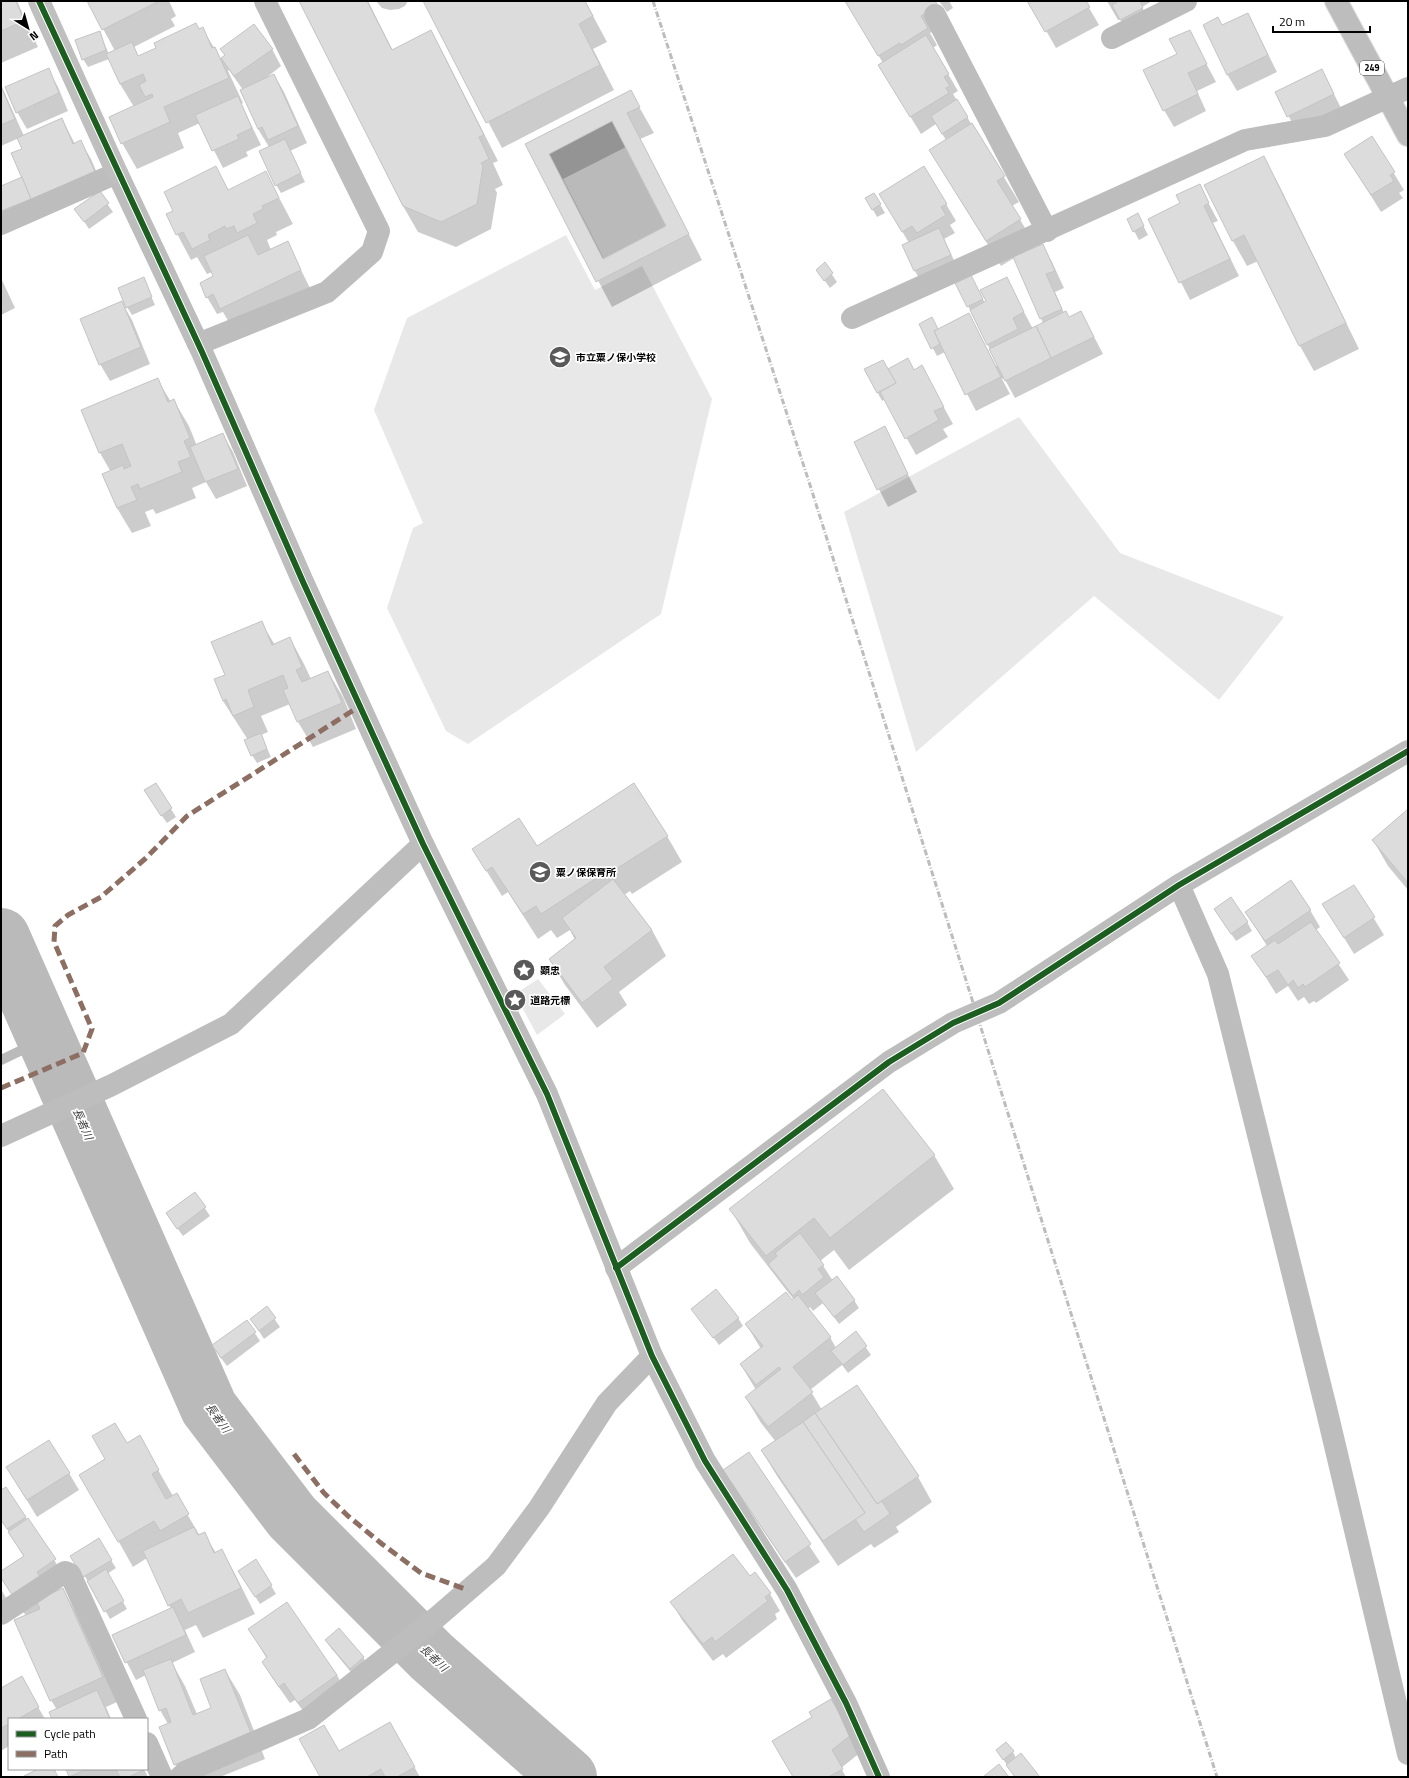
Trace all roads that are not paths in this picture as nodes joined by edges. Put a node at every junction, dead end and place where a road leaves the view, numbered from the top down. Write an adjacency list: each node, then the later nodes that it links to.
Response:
1 (39, 1): 10 (street)
2 (265, 1): 14 (main road)
3 (1186, 1): 6 (main road)
4 (1336, 1): 8 (main road, 249)
5 (935, 15): 12 (main road)
6 (1112, 38)
7 (1408, 88): 8 (main road)
8 (1388, 97): 9 (main road, 249); 12 (main road)
9 (1408, 135)
10 (118, 172): 11 (main road); 14 (main road)
11 (1, 224)
12 (1047, 231): 13 (main road)
13 (852, 318)
14 (198, 344): 16 (main road)
15 (1408, 751): 17 (main road)
16 (423, 844): 18 (main road); 19 (main road)
17 (1179, 885): 19 (main road); 24 (main road)
18 (1, 1136)
19 (616, 1268): 20 (main road)
20 (652, 1356): 26 (main road); 27 (main road)
21 (1, 1614): 22 (main road)
22 (136, 1718)
23 (148, 1745): 25 (main road)
24 (1408, 1754)
25 (162, 1777)
26 (180, 1777)
27 (879, 1777)

